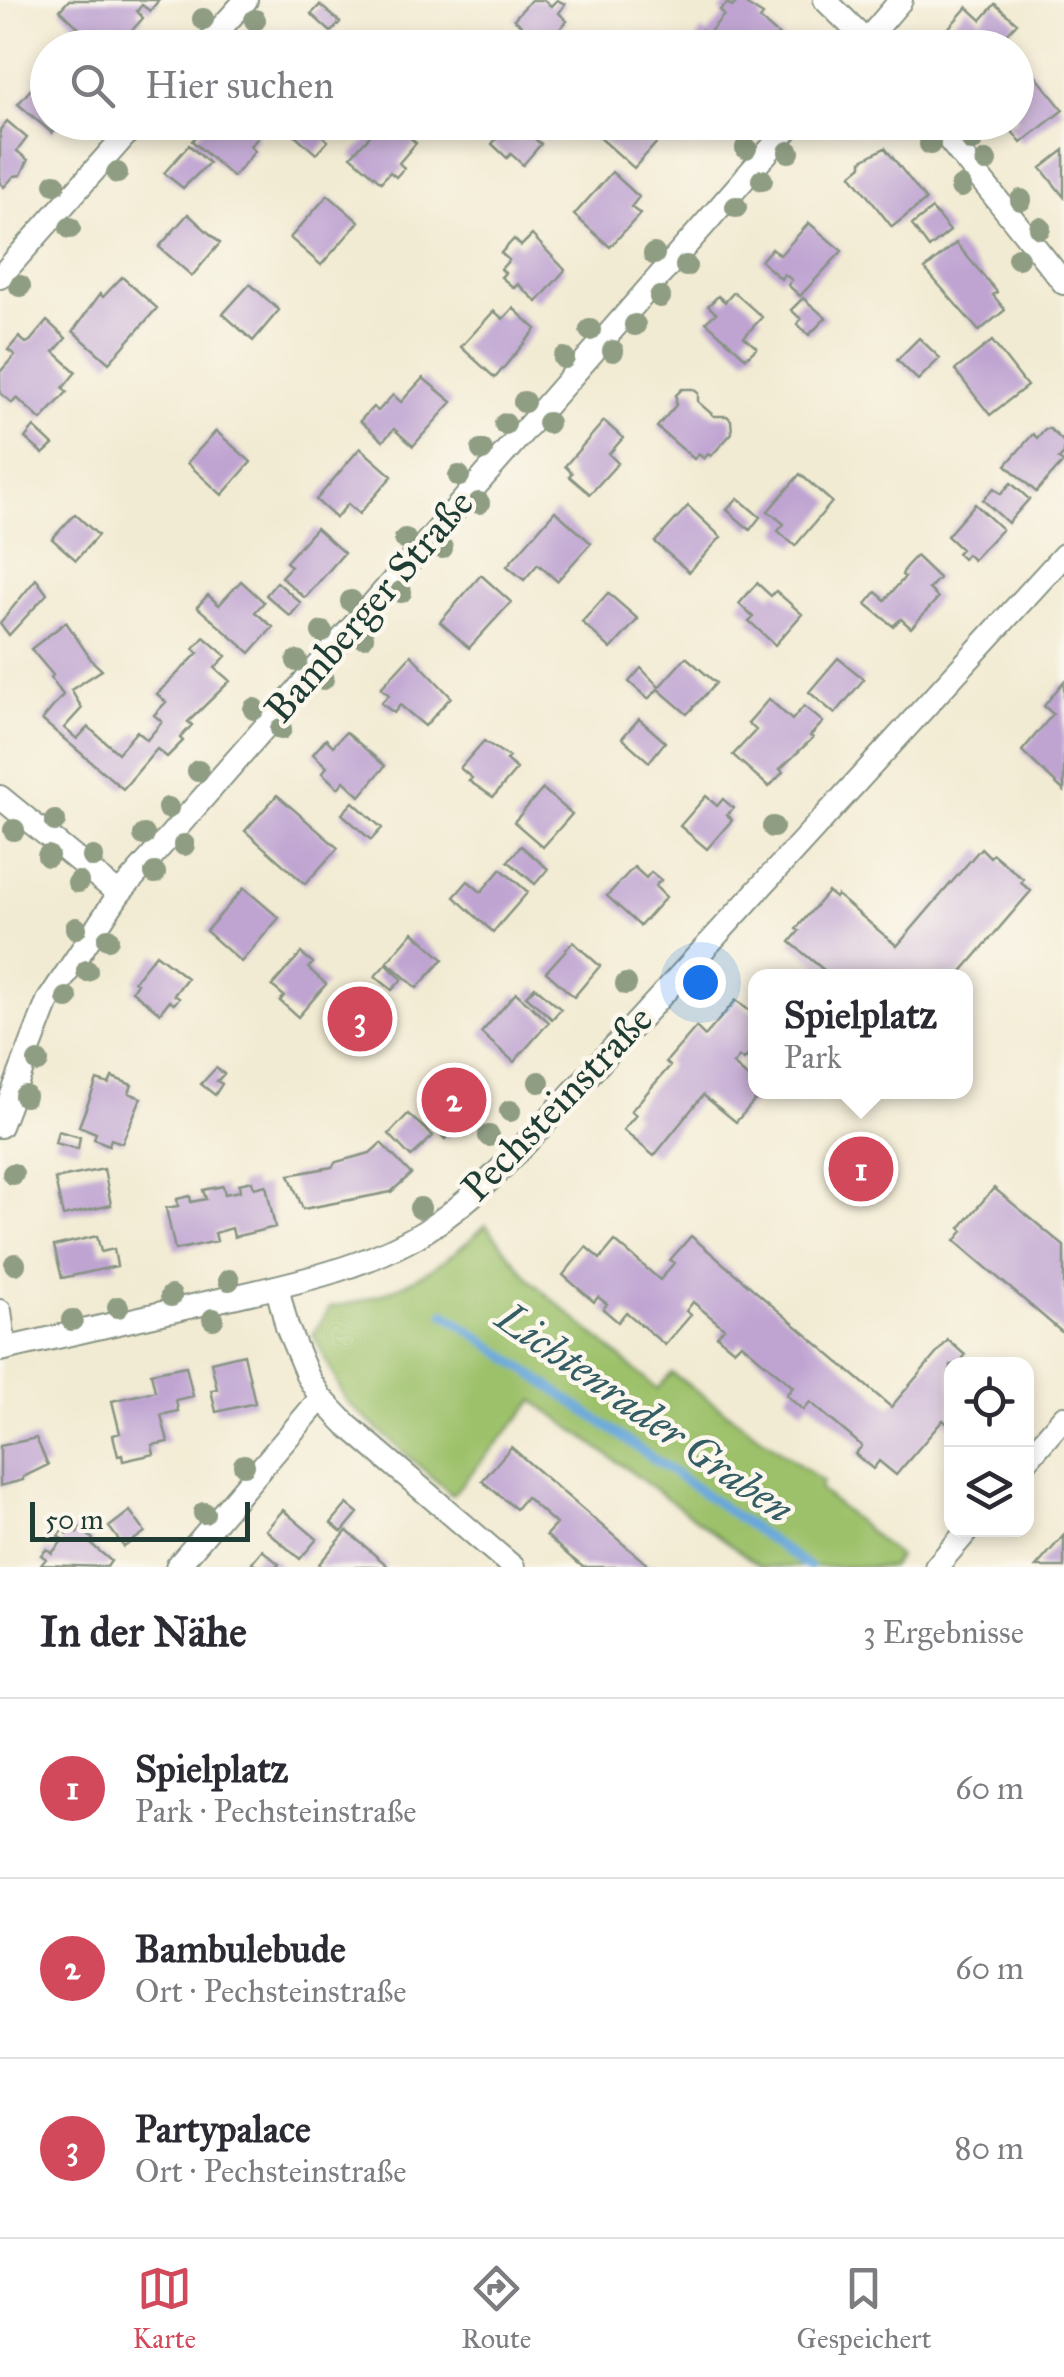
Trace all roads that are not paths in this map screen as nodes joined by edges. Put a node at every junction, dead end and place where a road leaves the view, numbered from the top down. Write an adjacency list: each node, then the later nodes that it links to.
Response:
1 (246, 0): 4 (street)
2 (825, 0): 5 (street)
3 (901, 0): 6 (street)
4 (220, 30)
5 (854, 30)
6 (878, 30)
7 (121, 140): 10 (street)
8 (778, 140): 14 (street, Bamberger Straße)
9 (950, 140): 11 (street)
10 (0, 278)
11 (1064, 282)
12 (1064, 555): 16 (street, Pechsteinstraße)
13 (0, 797): 14 (street)
14 (119, 894): 15 (street, Bamberger Straße)
15 (0, 1126)
16 (276, 1287): 18 (street, Pechsteinstraße); 19 (street)
17 (0, 1311): 18 (street)
18 (3, 1350)
19 (321, 1398): 23 (street); 24 (street)
20 (1064, 1417): 21 (street)
21 (1034, 1452)
22 (962, 1537): 25 (street)
23 (177, 1567)
24 (512, 1567)
25 (936, 1567)

